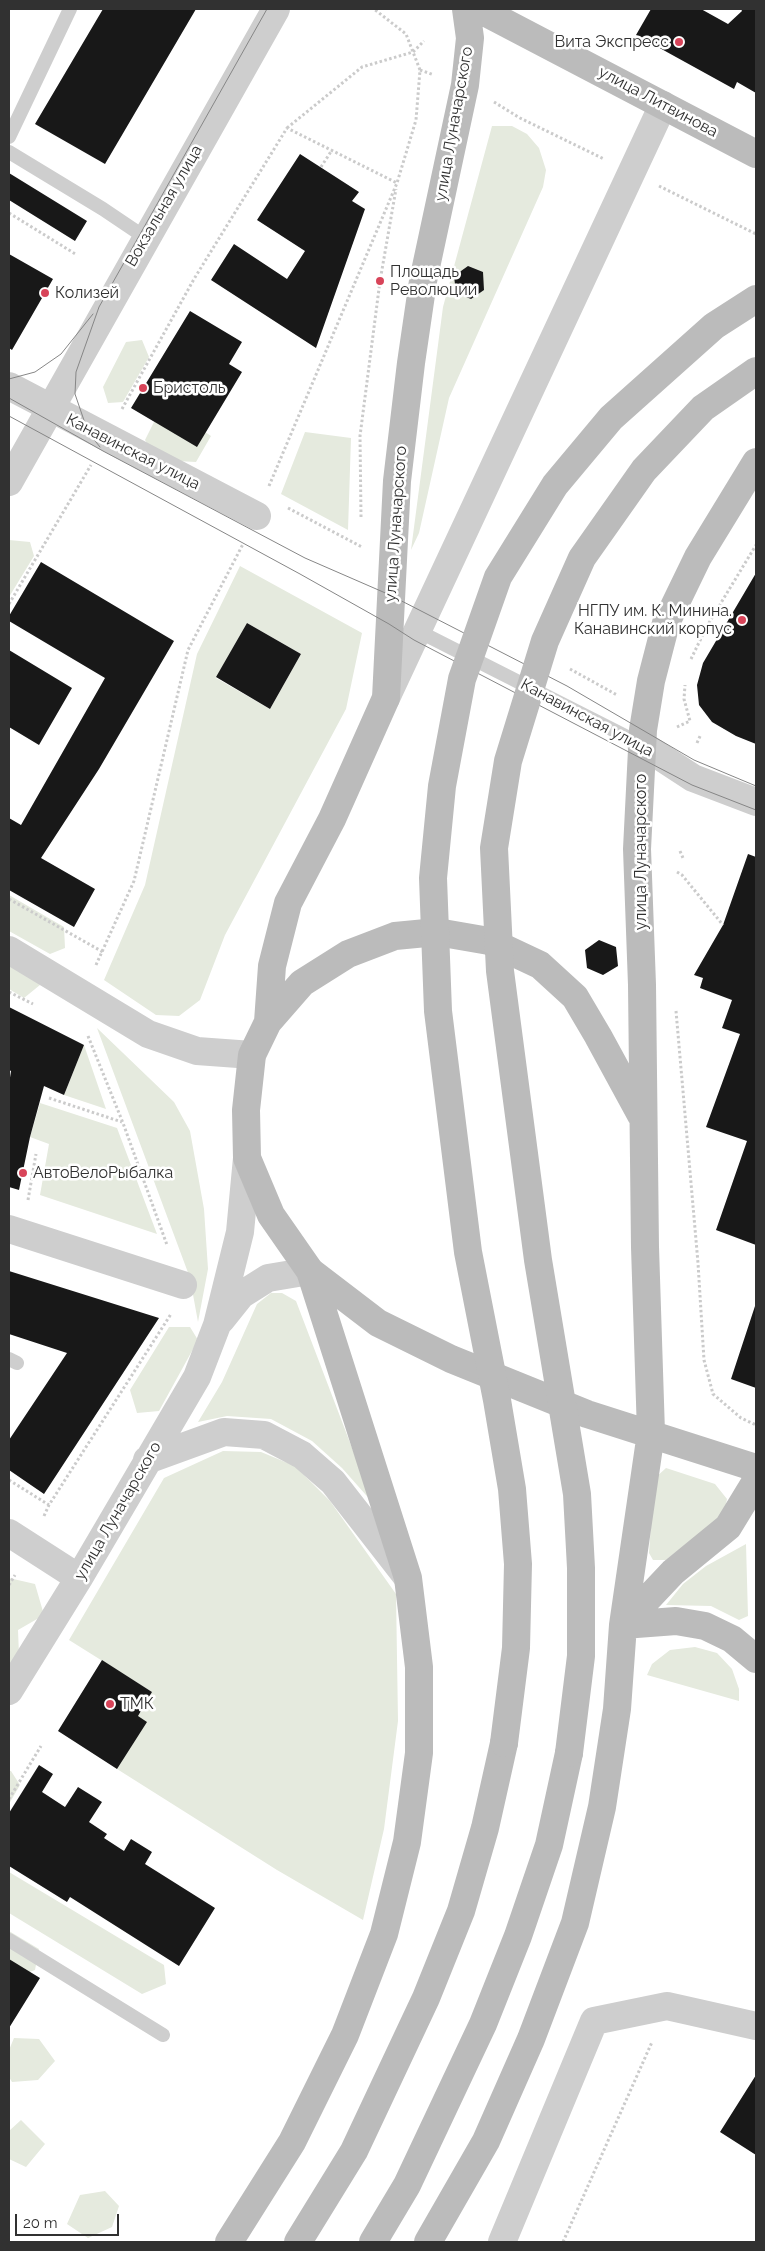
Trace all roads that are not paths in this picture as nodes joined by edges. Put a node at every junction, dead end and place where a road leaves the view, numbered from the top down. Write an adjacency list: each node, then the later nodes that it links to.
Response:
1 (70, 9): 6 (lane)
2 (276, 9): 9 (street, Вокзальная улица)
3 (466, 9): 18 (main road, улица Луначарского)
4 (479, 9): 5 (main road, улица Литвинова)
5 (663, 105): 8 (main road, улица Литвинова); 17 (street)
6 (9, 137)
7 (9, 152): 9 (lane)
8 (756, 154)
9 (146, 238): 13 (street, Вокзальная улица)
10 (756, 299): 44 (main road, bridge)
11 (756, 371): 45 (main road, bridge)
12 (9, 386): 13 (street, Канавинская улица)
13 (49, 408): 15 (street, Вокзальная улица); 16 (street, Канавинская улица)
14 (756, 462): 19 (main road, улица Луначарского)
15 (9, 482)
16 (257, 516)
17 (418, 631): 18 (street); 19 (lane, Канавинская улица)
18 (386, 698): 22 (main road, улица Луначарского)
19 (641, 744): 20 (street, Канавинская улица); 24 (main road, улица Луначарского)
20 (756, 802)
21 (9, 950): 23 (street)
22 (268, 1022): 23 (main road); 24 (main road)
23 (252, 1055): 25 (main road)
24 (642, 1119): 30 (main road, улица Луначарского)
25 (247, 1158): 27 (main road); 29 (street, улица Луначарского)
26 (9, 1229): 28 (street)
27 (310, 1271): 29 (street, улица Луначарского); 30 (main road); 36 (main road)
28 (183, 1285)
29 (217, 1325): 31 (street, улица Луначарского)
30 (651, 1433): 32 (main road); 37 (main road, улица Луначарского)
31 (147, 1460): 35 (street, улица Луначарского); 36 (street)
32 (756, 1468)
33 (756, 1481): 37 (main road)
34 (9, 1533): 35 (street)
35 (79, 1578): 39 (street, улица Луначарского)
36 (408, 1578): 43 (main road)
37 (623, 1625): 38 (main road); 46 (main road, улица Луначарского)
38 (756, 1659)
39 (9, 1692)
40 (9, 1940): 42 (lane)
41 (756, 2026): 47 (street)
42 (163, 2035)
43 (229, 2242)
44 (298, 2242)
45 (373, 2242)
46 (428, 2242)
47 (502, 2242)

